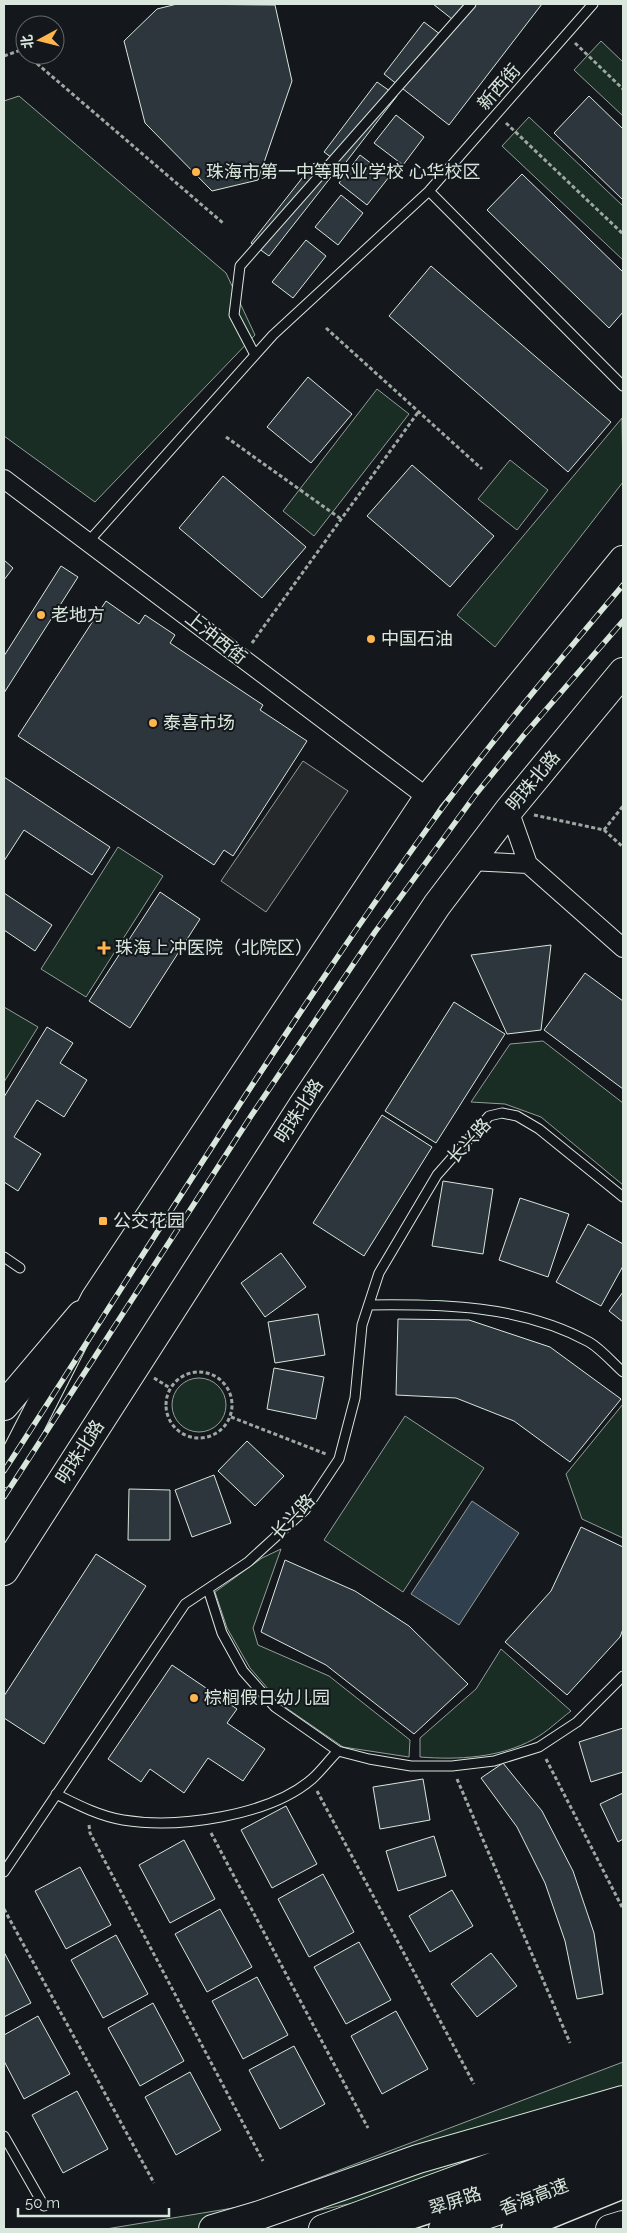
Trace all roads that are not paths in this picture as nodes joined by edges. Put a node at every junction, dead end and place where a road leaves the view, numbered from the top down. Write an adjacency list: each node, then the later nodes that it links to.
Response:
1 (471, 4): 4 (lane)
2 (593, 4): 3 (lane, 新西街)
3 (429, 191): 4 (lane, 新西街); 5 (lane)
4 (255, 355): 7 (lane, 新西街)
5 (623, 386)
6 (4, 479): 7 (street, 上沖西街)
7 (89, 542): 10 (street, 上沖西街)
8 (623, 560): 10 (main road)
9 (623, 672): 11 (main road, 明珠北路)
10 (428, 798): 18 (main road)
11 (509, 810): 12 (main road, 明珠北路); 13 (street)
12 (469, 860): 13 (street); 23 (main road, 明珠北路)
13 (528, 864): 14 (street)
14 (623, 948)
15 (623, 1197): 19 (lane, 长兴路)
16 (4, 1257): 17 (lane)
17 (20, 1268)
18 (95, 1299): 21 (main road); 22 (main road)
19 (369, 1305): 20 (lane); 24 (lane, 长兴路)
20 (623, 1372)
21 (4, 1406)
22 (4, 1473)
23 (4, 1571)
24 (208, 1589): 26 (lane); 27 (lane, 长兴路)
25 (623, 1676): 26 (lane)
26 (338, 1751): 27 (lane)
27 (56, 1794): 28 (lane, 长兴路)
28 (4, 1872)
29 (623, 2100): 37 (main road)
30 (623, 2120): 38 (main road)
31 (4, 2136): 35 (lane)
32 (623, 2140): 39 (main road, 翠屏路)
33 (623, 2161): 40 (main road, 香海高速)
34 (623, 2185): 41 (main road)
35 (44, 2206)
36 (623, 2225): 42 (main road)
37 (213, 2229)
38 (323, 2229)
39 (371, 2229)
40 (444, 2229)
41 (515, 2229)
42 (610, 2229)

